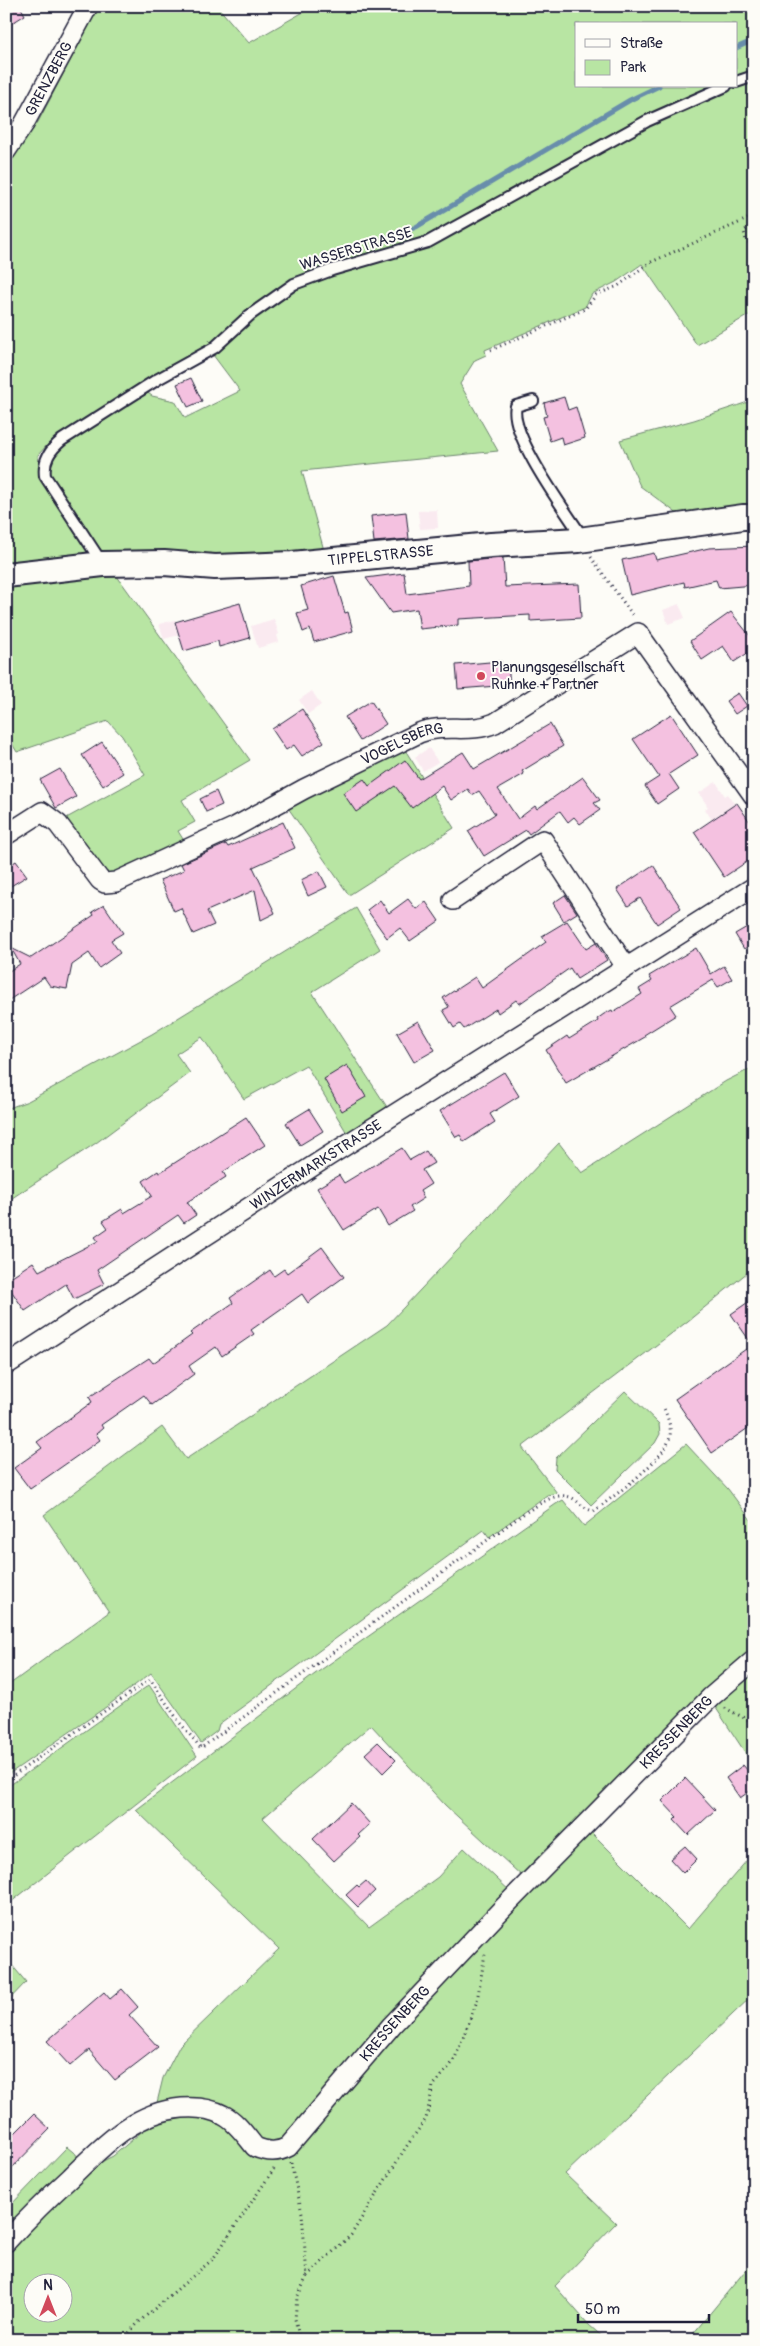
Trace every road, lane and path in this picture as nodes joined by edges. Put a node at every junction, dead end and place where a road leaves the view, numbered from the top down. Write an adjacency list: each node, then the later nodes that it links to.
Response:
1 (88, 6): 5 (street, GRENZBERG)
2 (754, 76): 3 (lane)
3 (738, 81)
4 (721, 88): 13 (lane, WASSERSTRASSE)
5 (6, 151)
6 (754, 216): 9 (path)
7 (754, 223): 8 (path)
8 (754, 245)
9 (491, 350)
10 (533, 401): 12 (lane)
11 (754, 517): 12 (street, TIPPELSTRASSE)
12 (581, 540): 13 (street, TIPPELSTRASSE); 15 (path)
13 (103, 564): 14 (street, TIPPELSTRASSE)
14 (6, 575)
15 (638, 633): 16 (street); 17 (street, VOGELSBERG)
16 (754, 796)
17 (6, 835)
18 (754, 887): 20 (street, WINZERMARKSTRASSE)
19 (453, 900): 20 (street)
20 (626, 967): 21 (street, WINZERMARKSTRASSE)
21 (6, 1365)
22 (663, 1406): 26 (path)
23 (754, 1660): 24 (street, KRESSENBERG)
24 (711, 1697): 25 (path); 27 (street, KRESSENBERG)
25 (754, 1723)
26 (6, 1781)
27 (491, 1921): 28 (street, KRESSENBERG); 30 (path)
28 (288, 2147): 29 (street); 30 (path); 31 (path)
29 (6, 2242)
30 (307, 2276): 32 (path)
31 (122, 2340)
32 (297, 2340)

